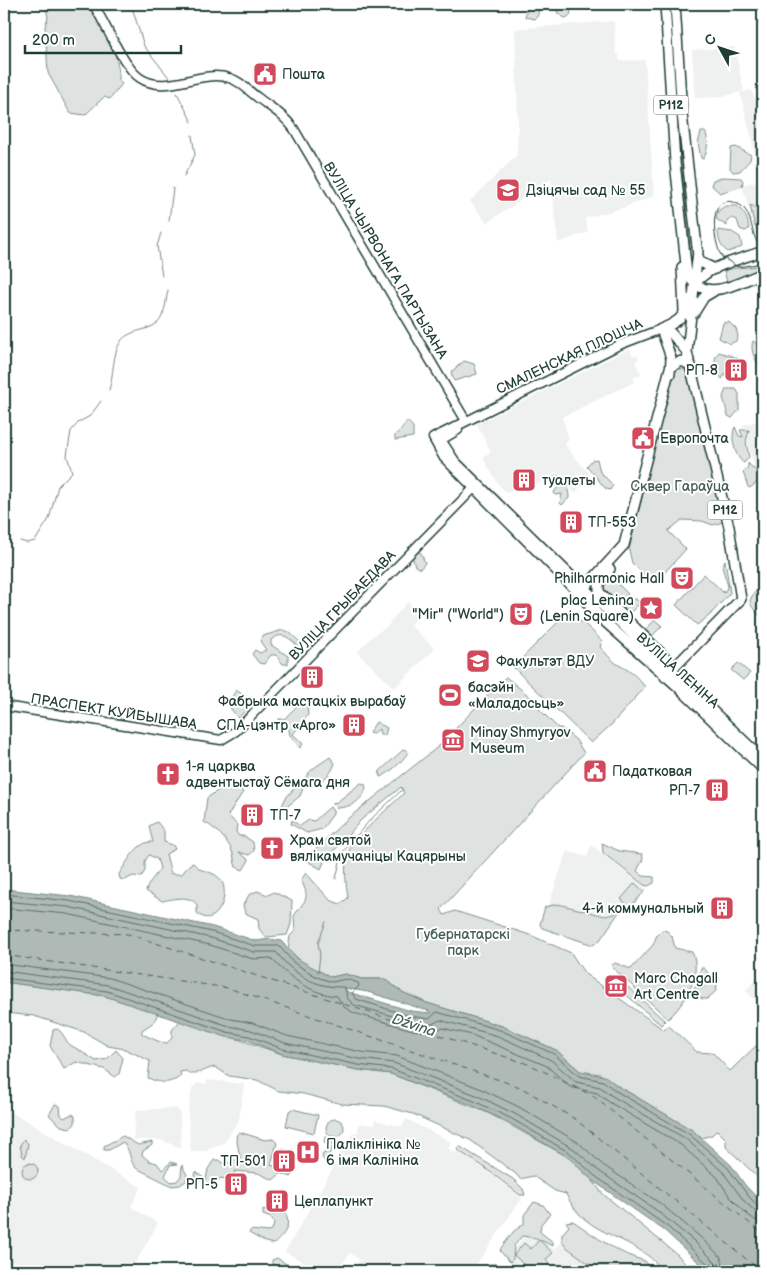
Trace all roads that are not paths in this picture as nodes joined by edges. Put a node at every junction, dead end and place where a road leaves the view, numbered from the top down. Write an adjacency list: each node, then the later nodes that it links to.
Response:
1 (93, 4): 18 (street, ВУЛІЦА ЧЫРВОНАГА ПАРТЫЗАНА)
2 (664, 4): 5 (main road, Р112)
3 (675, 4): 4 (main road, Р112)
4 (687, 161): 5 (main road); 7 (main road, Р112)
5 (675, 162): 6 (main road, Р112)
6 (681, 207): 11 (main road); 13 (main road, Р112)
7 (698, 251): 9 (main road); 11 (main road, Р112)
8 (763, 251): 9 (main road)
9 (715, 269): 11 (main road)
10 (763, 272): 12 (main road)
11 (696, 284): 12 (main road); 13 (main road, Р112)
12 (714, 291): 13 (main road)
13 (688, 318): 14 (main road, СМАЛЕНСКАЯ ПЛОШЧА); 15 (main road, Р112)
14 (661, 329): 15 (main road); 17 (main road); 18 (street, СМАЛЕНСКАЯ ПЛОШЧА)
15 (687, 352): 16 (main road, Р112)
16 (691, 365): 17 (main road); 24 (main road, Р112)
17 (670, 368): 23 (main road); 24 (main road)
18 (466, 421): 19 (street); 20 (street, СМАЛЕНСКАЯ ПЛОШЧА)
19 (455, 431): 20 (street); 21 (street)
20 (436, 440): 21 (street, ВУЛІЦА ЛЕНІНА); 22 (street, ВУЛІЦА ЛЕНІНА)
21 (455, 461): 22 (street, ВУЛІЦА ЛЕНІНА)
22 (476, 486): 23 (street, ВУЛІЦА ЛЕНІНА); 26 (street, ВУЛІЦА ГРЫБАЕДАВА)
23 (581, 591): 24 (main road, ВУЛІЦА ЛЕНІНА)
24 (668, 674): 27 (main road, ВУЛІЦА ЛЕНІНА); 28 (main road, ВУЛІЦА ЛЕНІНА)
25 (4, 706): 26 (street, ПРАСПЕКТ КУЙБЫШАВА)
26 (221, 740)
27 (763, 759)
28 (763, 769)

